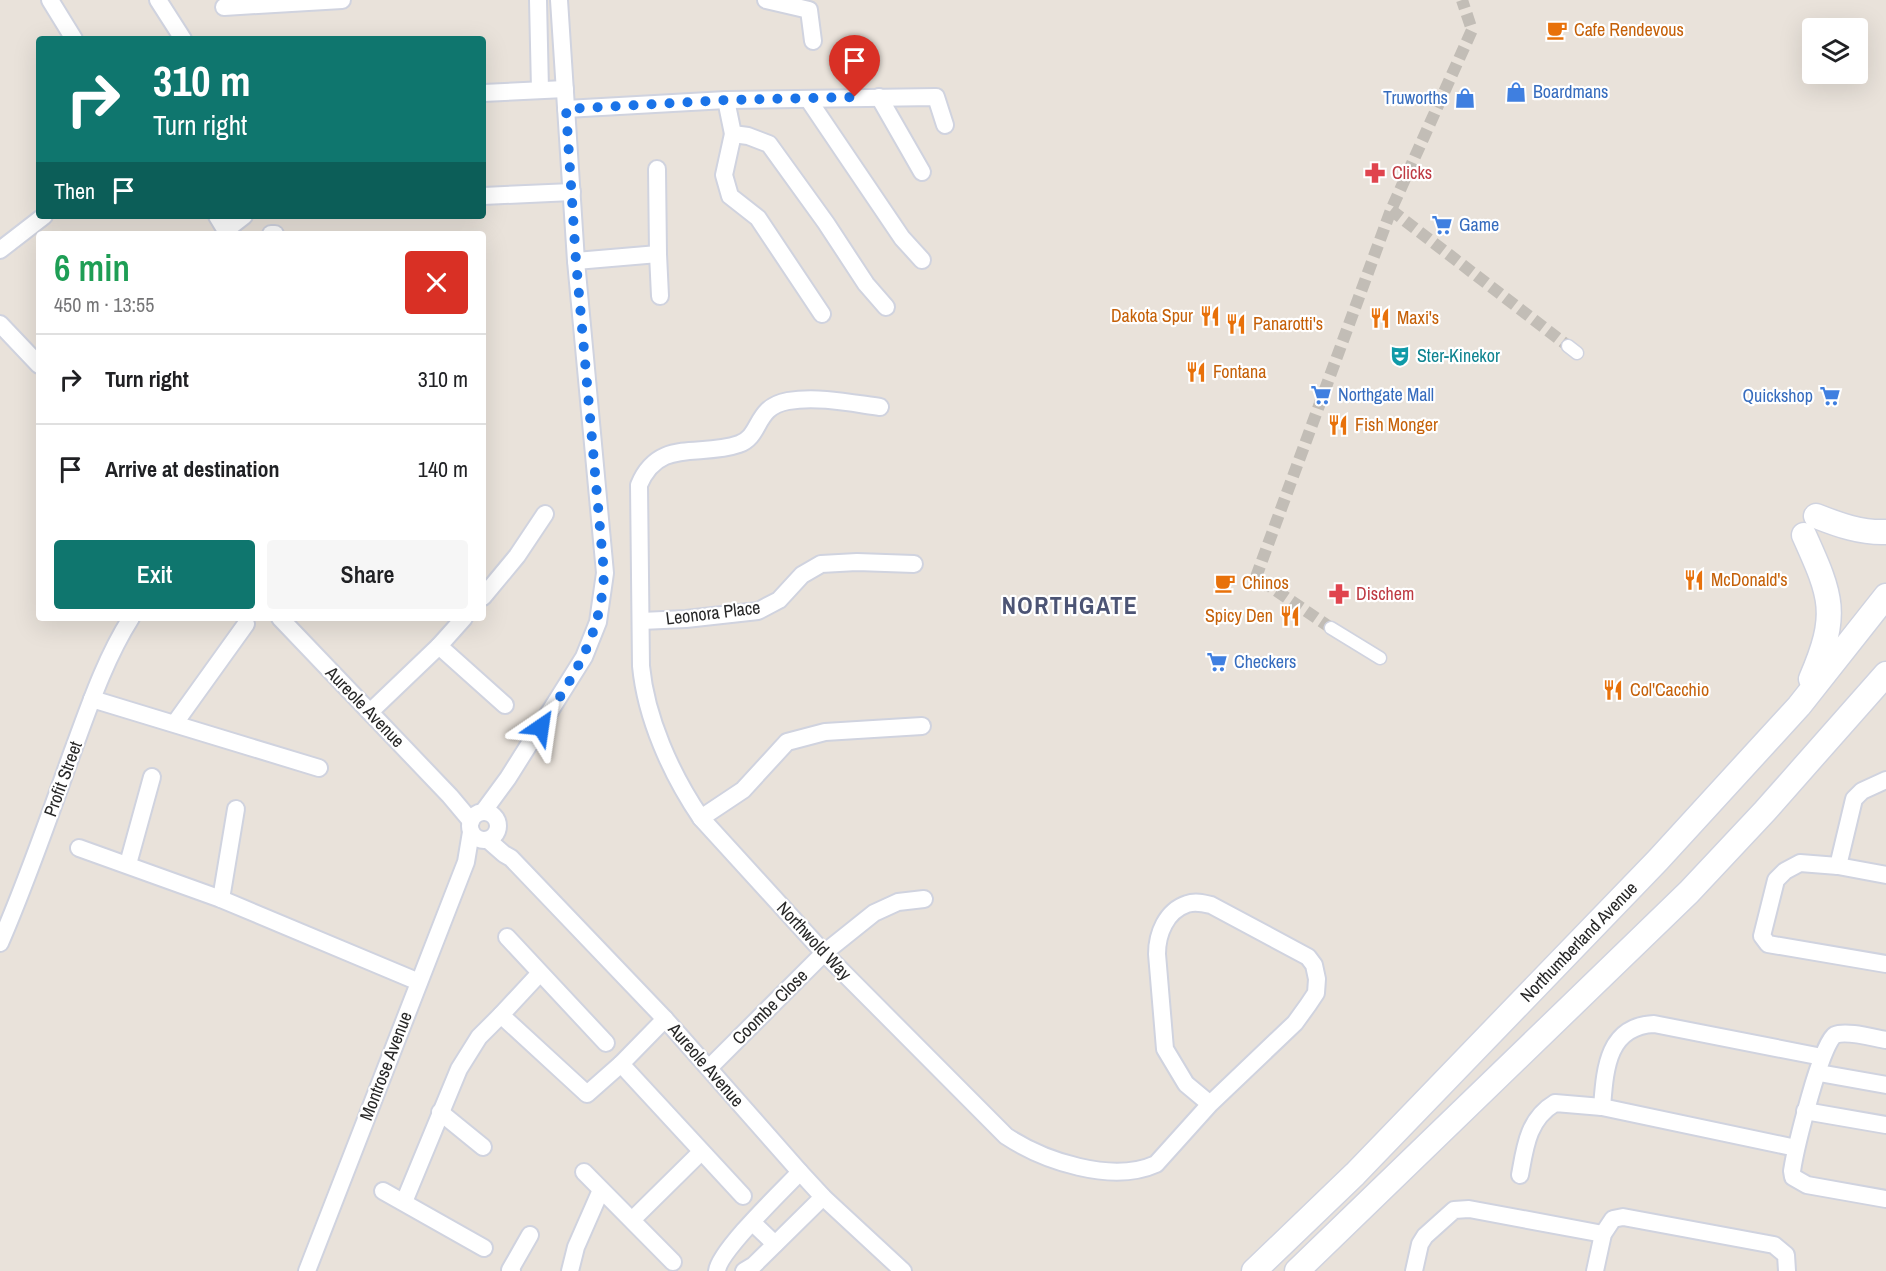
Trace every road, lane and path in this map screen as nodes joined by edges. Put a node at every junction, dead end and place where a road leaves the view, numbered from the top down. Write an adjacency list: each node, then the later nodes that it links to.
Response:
1 (50, 0): 9 (street)
2 (158, 0): 10 (street)
3 (342, 0): 8 (street)
4 (538, 0): 13 (street)
5 (559, 0): 12 (street, Montrose Avenue)
6 (766, 0): 7 (street)
7 (809, 5): 11 (street)
8 (224, 7)
9 (72, 36)
10 (181, 36)
11 (813, 41)
12 (565, 88): 13 (street); 18 (street, Montrose Avenue)
13 (540, 90): 14 (street)
14 (486, 93)
15 (879, 96): 16 (street); 19 (street); 22 (street)
16 (808, 99): 17 (street); 30 (street)
17 (726, 100): 18 (street); 20 (street)
18 (566, 109): 23 (street, Montrose Avenue)
19 (945, 125)
20 (733, 134): 33 (street); 34 (street)
21 (657, 169): 29 (street)
22 (922, 172)
23 (572, 192): 24 (street); 31 (street, Montrose Avenue)
24 (486, 196)
25 (40, 219): 28 (street)
26 (239, 219): 27 (street)
27 (224, 227)
28 (0, 250)
29 (658, 254): 31 (street); 32 (street)
30 (922, 260)
31 (576, 261): 63 (street, Montrose Avenue)
32 (660, 296)
33 (886, 307)
34 (822, 314)
35 (0, 324): 36 (street)
36 (36, 362)
37 (880, 407): 46 (street, Northwold Way)
38 (545, 514): 41 (street)
39 (1886, 532): 54 (main road)
40 (914, 564): 46 (street, Leonora Place)
41 (486, 593)
42 (1885, 599): 54 (main road, Northumberland Avenue)
43 (129, 621): 52 (street, Profit Street)
44 (283, 621): 55 (street, Aureole Avenue)
45 (461, 621): 49 (street)
46 (641, 621): 62 (street, Northwold Way)
47 (246, 624): 56 (street)
48 (1331, 628): 50 (street)
49 (439, 646): 53 (street); 55 (street)
50 (1380, 658)
51 (1886, 675): 115 (main road, Northumberland Avenue)
52 (92, 699): 56 (street); 71 (street, Profit Street)
53 (505, 705)
54 (1799, 706): 114 (main road, Northumberland Avenue)
55 (370, 711): 63 (street, Aureole Avenue)
56 (175, 723): 58 (street)
57 (922, 726): 62 (street)
58 (319, 768)
59 (152, 777): 65 (street)
60 (1886, 780): 66 (street)
61 (237, 809): 69 (street)
62 (701, 818): 72 (street, Northwold Way)
63 (483, 826): 75 (street, Montrose Avenue); 77 (street, Aureole Avenue)
64 (79, 848): 65 (street)
65 (128, 864): 69 (street)
66 (1838, 866): 67 (street); 73 (street)
67 (1886, 874)
68 (924, 898): 72 (street, Coombe Close)
69 (221, 899): 75 (street)
70 (507, 937): 74 (street)
71 (0, 943)
72 (824, 953): 82 (street, Coombe Close); 84 (street, Northwold Way)
73 (1886, 964)
74 (540, 973): 76 (street); 79 (street)
75 (419, 982): 108 (street, Montrose Avenue)
76 (501, 1015): 80 (street); 87 (street)
77 (665, 1019): 80 (street); 82 (street, Aureole Avenue)
78 (1886, 1040): 81 (street)
79 (606, 1043)
80 (621, 1064): 91 (street)
81 (1820, 1065): 83 (street); 85 (street); 86 (street)
82 (709, 1068): 93 (street, Aureole Avenue)
83 (1886, 1085)
84 (1210, 1104): 84 (street, Northwold Way)
85 (1602, 1107): 90 (street); 94 (street)
86 (1805, 1111): 88 (street); 90 (street)
87 (440, 1112): 89 (street); 100 (street)
88 (1886, 1125)
89 (483, 1147)
90 (1797, 1148): 99 (street)
91 (701, 1152): 97 (street); 101 (street)
92 (584, 1172): 95 (street)
93 (800, 1172): 98 (street, Aureole Avenue); 102 (street)
94 (1520, 1175)
95 (601, 1190): 101 (street); 110 (street)
96 (383, 1191): 100 (street)
97 (743, 1196)
98 (823, 1197): 105 (street); 113 (street, Aureole Avenue)
99 (1886, 1199)
100 (405, 1202): 106 (street)
101 (632, 1220): 107 (street)
102 (753, 1223): 105 (street); 111 (street)
103 (530, 1234): 109 (street)
104 (1603, 1234): 116 (street); 117 (street); 118 (street)
105 (775, 1244): 112 (street)
106 (484, 1248)
107 (673, 1262)
108 (307, 1271)
109 (512, 1271)
110 (570, 1271)
111 (717, 1271)
112 (744, 1271)
113 (903, 1271)
114 (1254, 1271)
115 (1297, 1271)
116 (1414, 1271)
117 (1595, 1271)
118 (1787, 1271)

